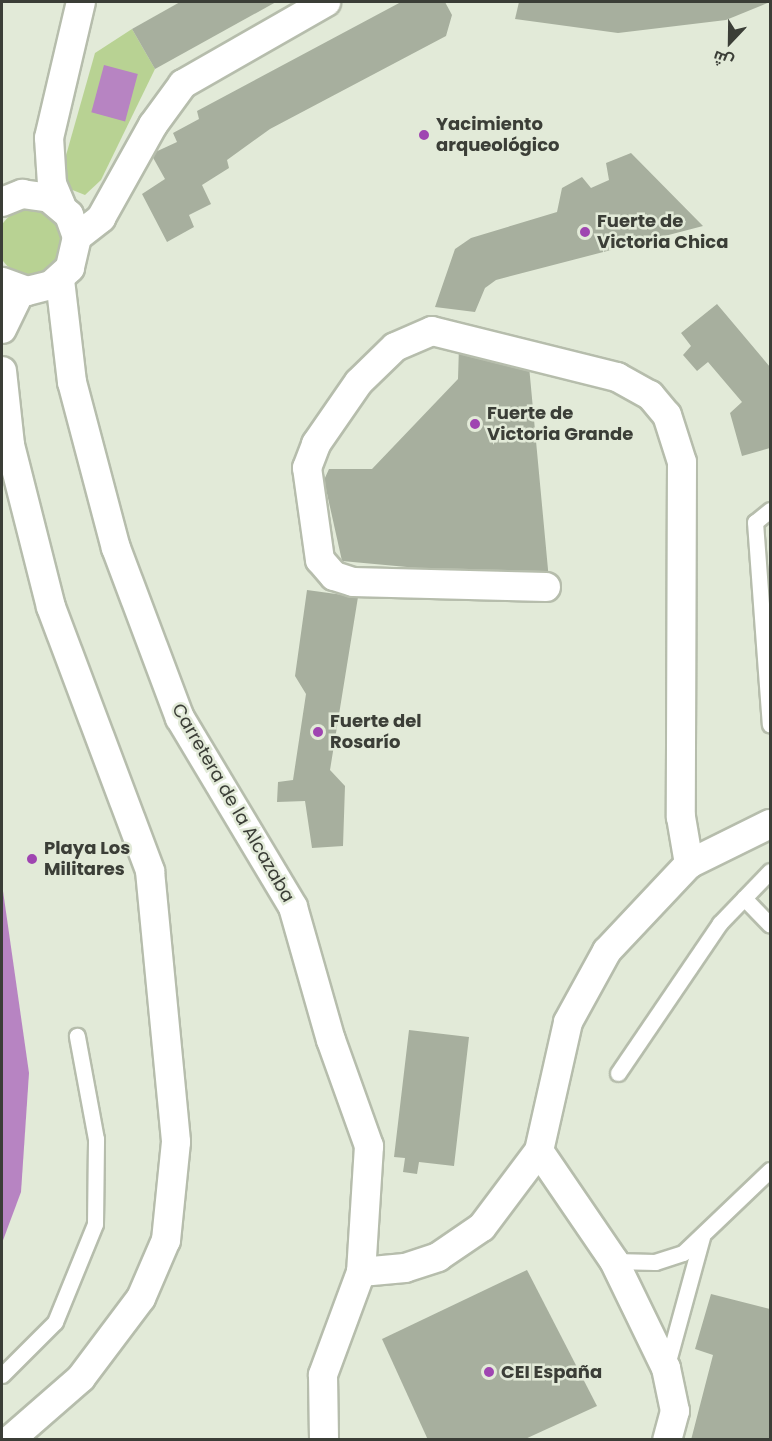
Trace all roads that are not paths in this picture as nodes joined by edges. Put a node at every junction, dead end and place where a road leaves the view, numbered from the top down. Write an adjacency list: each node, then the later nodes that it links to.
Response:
1 (81, 2): 3 (street)
2 (326, 2): 6 (street)
3 (54, 116): 4 (street); 5 (street)
4 (5, 200): 5 (street)
5 (61, 205): 6 (street)
6 (77, 237): 7 (street)
7 (60, 280): 8 (street); 10 (street, Carretera de la Alcazaba)
8 (18, 288): 9 (street); 10 (street, Carretera de la Alcazaba)
9 (2, 329)
10 (66, 343): 26 (street, Carretera de la Alcazaba)
11 (2, 372): 30 (street)
12 (771, 510): 14 (lane)
13 (546, 587): 16 (street)
14 (771, 724)
15 (771, 824): 16 (street)
16 (689, 864): 22 (street)
17 (771, 871): 18 (lane)
18 (744, 898): 19 (lane); 21 (lane)
19 (771, 925)
20 (77, 1036): 28 (lane)
21 (618, 1073)
22 (539, 1151): 25 (street); 26 (street)
23 (771, 1170): 24 (lane)
24 (702, 1237): 25 (lane); 27 (lane)
25 (615, 1261): 27 (street)
26 (361, 1272): 31 (street, Carretera de la Alcazaba)
27 (666, 1368): 29 (street)
28 (2, 1375)
29 (671, 1436)
30 (10, 1440)
31 (324, 1440)

